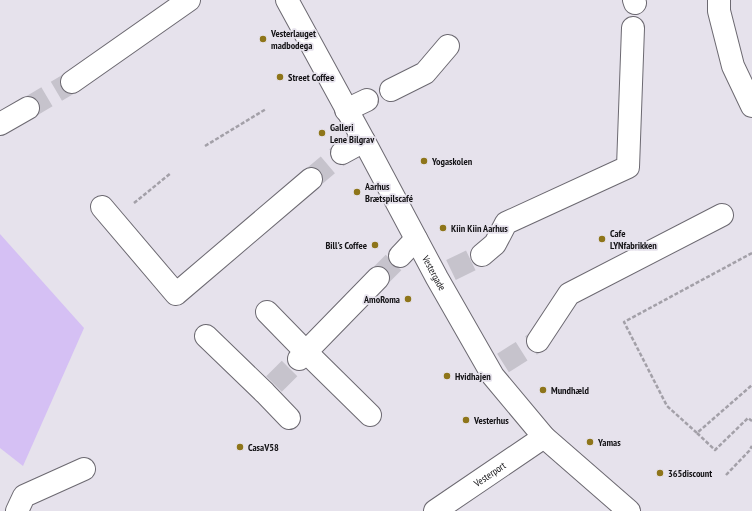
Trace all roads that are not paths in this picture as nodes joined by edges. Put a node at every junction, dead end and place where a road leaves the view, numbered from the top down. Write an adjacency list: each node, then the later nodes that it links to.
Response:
1 (189, 0): 6 (street)
2 (286, 0): 11 (street, Vestergade)
3 (719, 0): 9 (street)
4 (633, 28): 20 (street)
5 (448, 46): 7 (street)
6 (72, 82)
7 (392, 90)
8 (367, 100): 11 (street)
9 (752, 106)
10 (28, 108): 12 (street)
11 (346, 110): 13 (street, Vestergade)
12 (0, 124)
13 (364, 141): 14 (street); 18 (street, Vestergade)
14 (342, 153)
15 (311, 179): 16 (street)
16 (108, 213)
17 (722, 214): 24 (street)
18 (416, 239): 19 (street); 28 (street, Vestergade)
19 (400, 256)
20 (482, 256)
21 (378, 278): 25 (street)
22 (267, 312): 25 (street)
23 (206, 336): 27 (street)
24 (538, 341)
25 (302, 355): 26 (street)
26 (370, 415)
27 (289, 418)
28 (544, 437): 31 (street, Vesterport); 32 (street, Vestergade)
29 (84, 469): 30 (street)
30 (17, 511)
31 (435, 511)
32 (629, 511)

